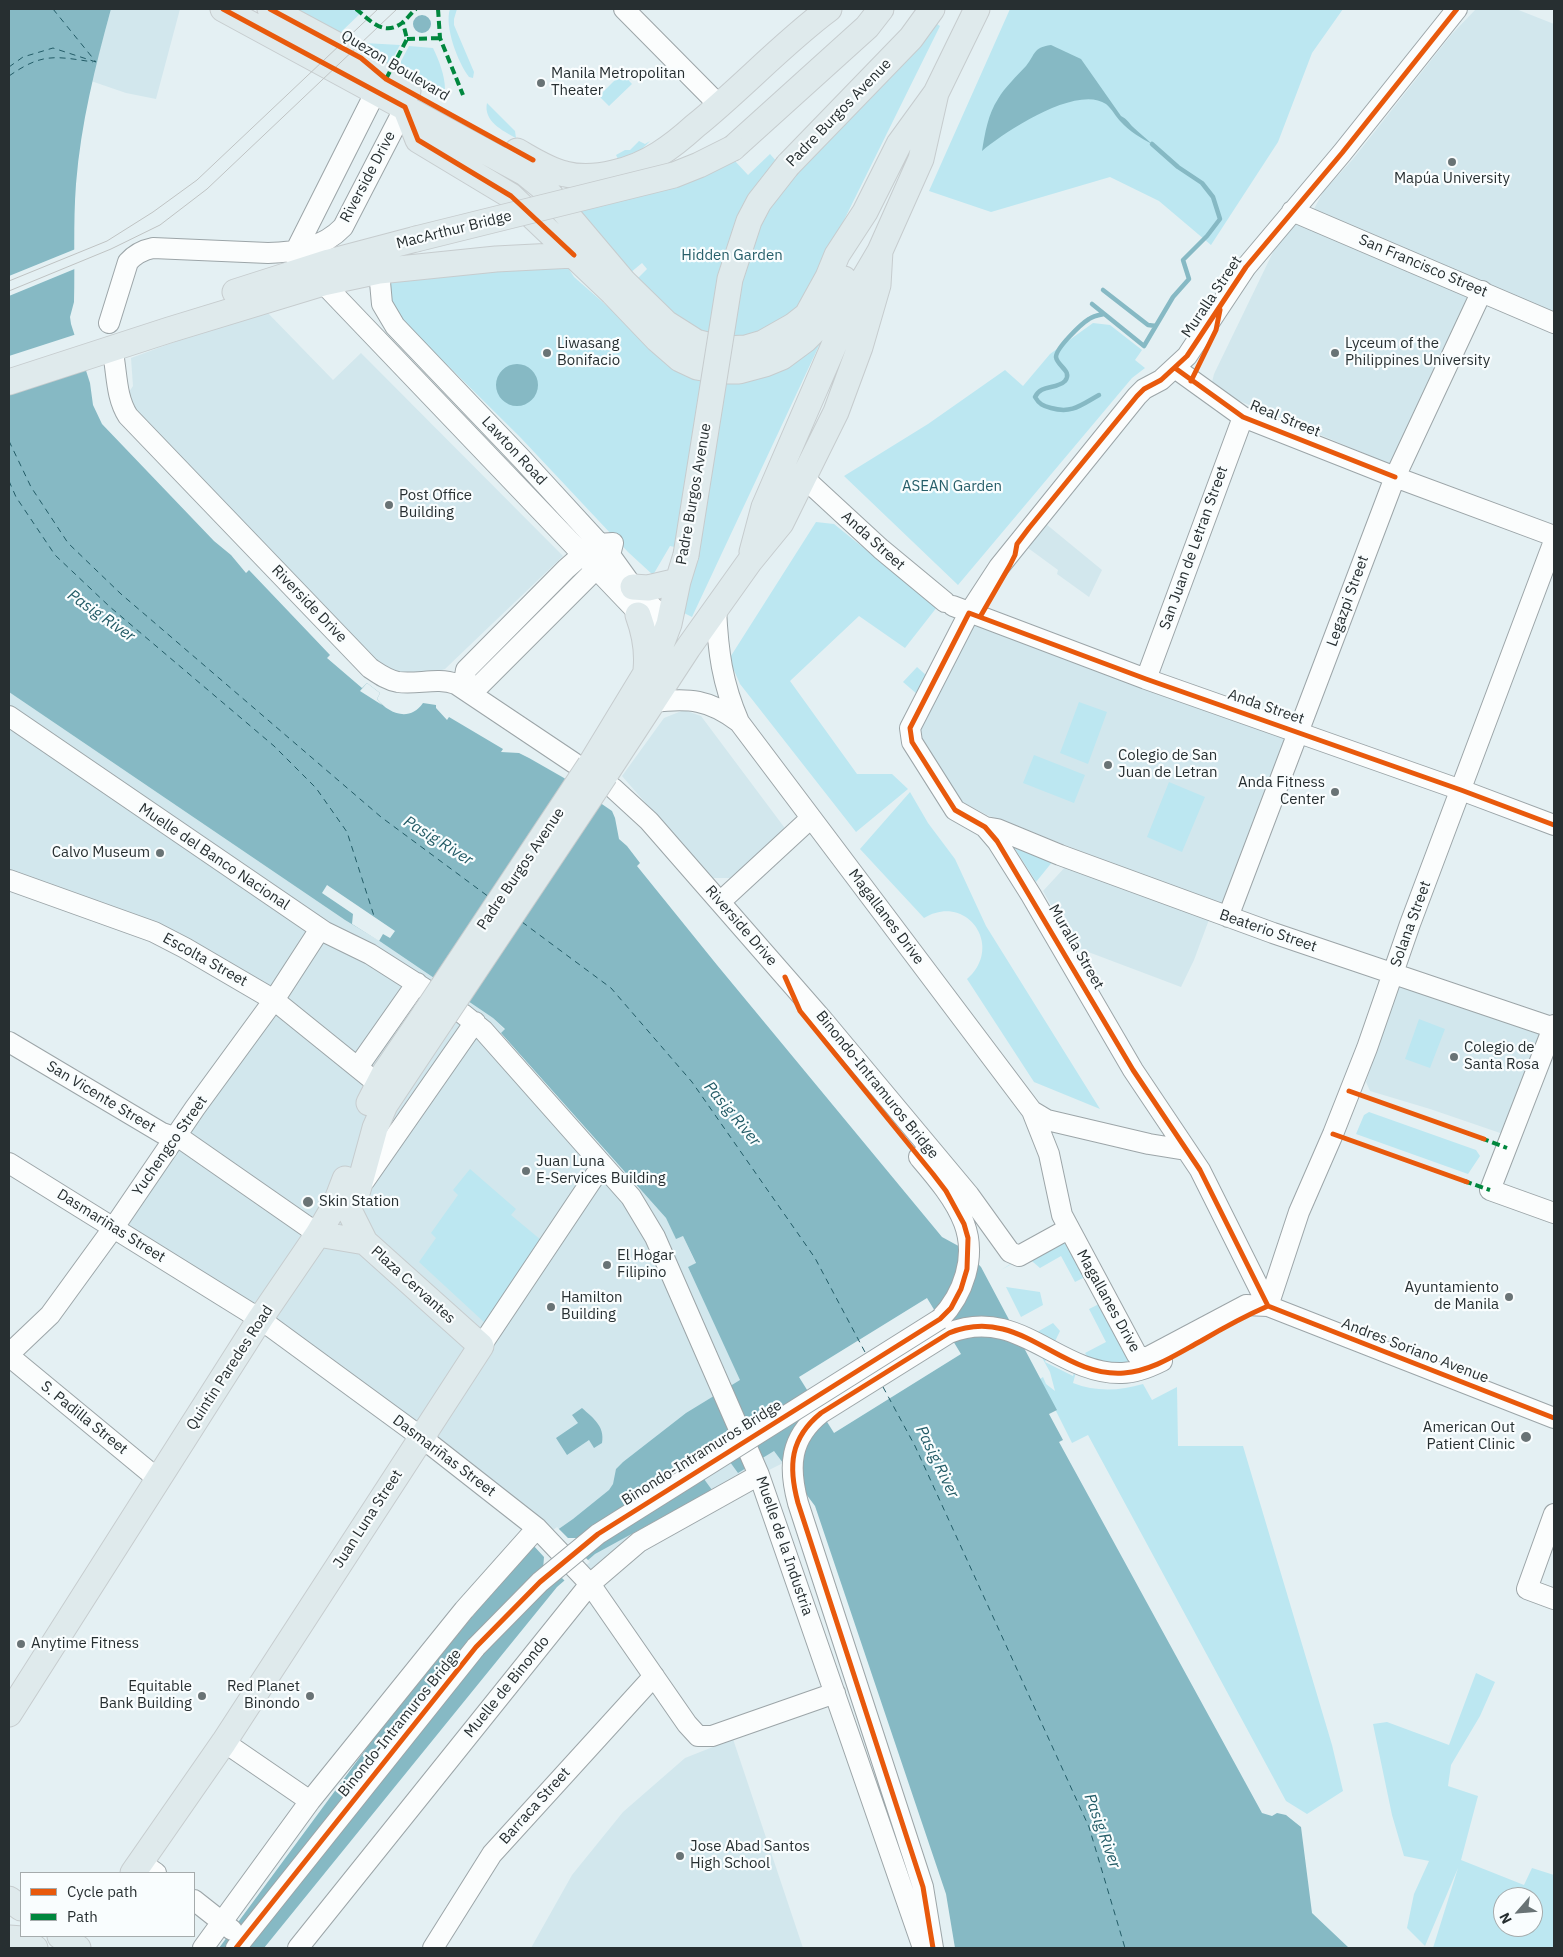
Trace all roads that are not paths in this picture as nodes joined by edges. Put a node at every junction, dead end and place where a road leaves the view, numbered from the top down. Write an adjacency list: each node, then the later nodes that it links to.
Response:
1 (224, 9): 9 (main road, Quezon Boulevard)
2 (270, 9): 9 (main road, Quezon Boulevard)
3 (624, 9): 12 (street)
4 (829, 9): 12 (main road, Quezon Boulevard)
5 (881, 9): 18 (main road, MacArthur Bridge, bridge)
6 (932, 9): 36 (main road, Padre Burgos Avenue, bridge)
7 (977, 9): 11 (main road, Padre Burgos Avenue)
8 (1458, 9): 14 (street, Muralla Street)
9 (299, 37): 10 (main road, Quezon Boulevard); 12 (main road, Quezon Boulevard)
10 (376, 91): 13 (main road, Quezon Boulevard); 18 (street, Riverside Drive)
11 (936, 93): 15 (main road, Quezon Boulevard); 16 (main road, Padre Burgos Avenue)
12 (720, 106)
13 (405, 107): 15 (main road, Quezon Boulevard); 17 (main road, Quezon Boulevard); 18 (street, Riverside Drive)
14 (1292, 211): 21 (street, San Francisco Street); 27 (street, Muralla Street)
15 (865, 212): 17 (main road, Quezon Boulevard)
16 (880, 251): 31 (main road, Padre Burgos Avenue); 35 (main road, Padre Burgos Avenue)
17 (574, 254): 19 (main road, MacArthur Bridge)
18 (297, 261): 22 (street, Riverside Drive); 23 (main road, MacArthur Bridge)
19 (379, 271): 20 (main road, MacArthur Bridge); 34 (street, Lawton Road)
20 (323, 283): 23 (main road, MacArthur Bridge); 34 (street, Lawton Road)
21 (1482, 291): 24 (street, San Francisco Street); 30 (street, Legazpi Street)
22 (109, 323)
23 (166, 323): 26 (main road, MacArthur Bridge); 28 (main road, MacArthur Bridge)
24 (1554, 323)
25 (114, 359): 44 (street, Riverside Drive)
26 (9, 364)
27 (1175, 368): 29 (street, Real Street); 38 (street, Muralla Street)
28 (9, 382)
29 (1242, 417): 30 (street, Real Street); 43 (street, San Juan de Letran Street)
30 (1395, 477): 32 (street, Real Street); 48 (street, Legazpi Street)
31 (804, 478): 35 (main road, Padre Burgos Avenue); 38 (street, Anda Street)
32 (1554, 536)
33 (1554, 541): 50 (street, Solana Street)
34 (597, 555): 37 (street, Lawton Road); 40 (street, Lawton Road); 44 (street)
35 (750, 560): 39 (main road, Padre Burgos Avenue)
36 (678, 581): 37 (main road); 41 (main road, Padre Burgos Avenue)
37 (633, 586): 41 (street, Lawton Road)
38 (955, 607): 43 (street, Anda Street); 53 (street, Muralla Street)
39 (716, 609): 45 (main road, Padre Burgos Avenue); 47 (street, Magallanes Drive)
40 (638, 615): 41 (street, Lawton Road); 42 (main road)
41 (666, 631): 42 (main road, Padre Burgos Avenue)
42 (645, 675): 49 (main road, Padre Burgos Avenue)
43 (1146, 679): 48 (street, Anda Street)
44 (463, 688): 49 (street, Riverside Drive)
45 (653, 702): 47 (street, Magallanes Drive); 49 (main road, Padre Burgos Avenue)
46 (9, 716): 57 (street, Muelle del Banco Nacional)
47 (739, 722): 51 (street, Magallanes Drive)
48 (1300, 732): 50 (street, Anda Street); 56 (street, Legazpi Street)
49 (595, 773): 55 (street, Riverside Drive); 61 (main road, Padre Burgos Avenue, bridge)
50 (1461, 790): 52 (street, Anda Street); 58 (street, Solana Street)
51 (811, 818): 55 (street); 66 (street, Magallanes Drive)
52 (1554, 825)
53 (985, 828): 56 (street, Beaterio Street); 68 (street, Muralla Street)
54 (9, 880): 60 (street, Escolta Street)
55 (720, 902): 59 (street, Riverside Drive)
56 (1228, 917): 58 (street, Beaterio Street)
57 (320, 929): 60 (street, Yuchengco Street); 61 (street, Muelle del Banco Nacional)
58 (1393, 974): 62 (street, Beaterio Street); 77 (street, Solana Street)
59 (785, 977): 73 (street, Riverside Drive); 102 (street, Binondo-Intramuros Bridge, bridge)
60 (274, 1000): 64 (street, Escolta Street); 67 (street, Yuchengco Street)
61 (441, 1007): 64 (street); 65 (main road, Quintin Paredes Road); 70 (street, Muelle del Banco Nacional); 71 (street); 71 (main road)
62 (1554, 1027): 72 (street)
63 (9, 1043): 67 (street, San Vicente Street)
64 (358, 1068): 65 (street, Escolta Street)
65 (378, 1084): 75 (main road, Quintin Paredes Road)
66 (1032, 1111): 68 (street, Magallanes Drive); 73 (street, Magallanes Drive)
67 (175, 1137): 74 (street, Yuchengco Street); 75 (street, San Vicente Street)
68 (1186, 1150): 77 (street, Muralla Street)
69 (9, 1163): 74 (street, Dasmariñas Street)
70 (602, 1165): 79 (street, Juan Luna Street); 83 (street, Muelle de la Industria)
71 (358, 1190): 76 (main road, Plaza Cervantes)
72 (1554, 1213)
73 (1064, 1220): 77 (street, Magallanes Drive)
74 (114, 1227): 78 (street, Dasmariñas Street); 80 (street, Yuchengco Street)
75 (318, 1234): 76 (main road); 78 (main road, Quintin Paredes Road)
76 (365, 1242): 79 (main road, Plaza Cervantes)
77 (1268, 1306): 81 (street, Andres Soriano Avenue); 109 (street)
78 (260, 1319): 82 (street, Dasmariñas Street); 84 (main road, Quintin Paredes Road)
79 (481, 1346): 82 (main road, Juan Luna Street)
80 (9, 1355): 84 (street, S. Padilla Street)
81 (1554, 1418)
82 (421, 1437): 86 (street, Dasmariñas Street); 92 (main road, Juan Luna Street)
83 (756, 1468): 87 (street, Muelle de Binondo); 90 (street, Muelle de la Industria)
84 (159, 1480): 91 (main road, Quintin Paredes Road)
85 (1554, 1514): 88 (street)
86 (542, 1532): 87 (street, Dasmariñas Street); 93 (street)
87 (585, 1579): 89 (street, Dasmariñas Street); 106 (street, Muelle de Binondo)
88 (1554, 1599)
89 (654, 1676): 90 (street, Dasmariñas Street); 107 (street, Barraca Street)
90 (835, 1693): 108 (street, Muelle de la Industria)
91 (9, 1714)
92 (224, 1742): 93 (street); 94 (main road, Juan Luna Street)
93 (310, 1801): 98 (street)
94 (143, 1869)
95 (9, 1899): 97 (main road)
96 (195, 1901): 98 (street)
97 (20, 1907)
98 (225, 1924): 102 (street); 105 (street)
99 (62, 1937): 104 (main road)
100 (88, 1937): 104 (main road)
101 (9, 1938): 103 (main road)
102 (240, 1944)
103 (35, 1948)
104 (78, 1948)
105 (203, 1948)
106 (298, 1948)
107 (433, 1948)
108 (923, 1948)
109 (933, 1948)

